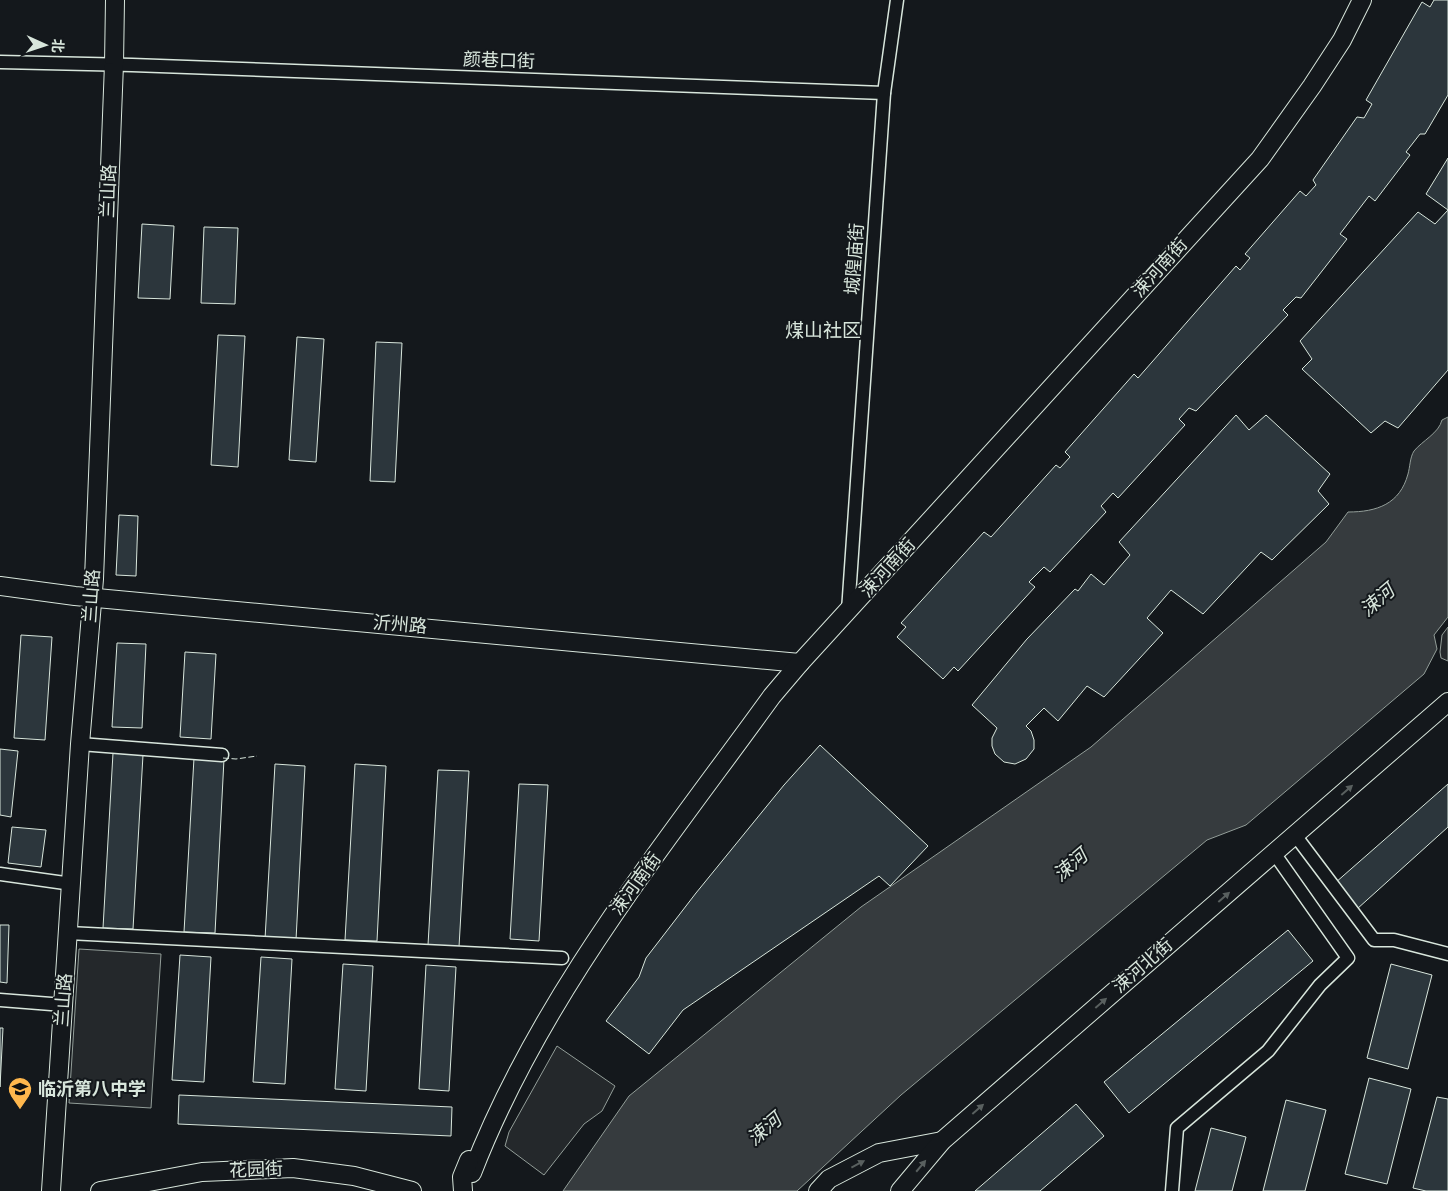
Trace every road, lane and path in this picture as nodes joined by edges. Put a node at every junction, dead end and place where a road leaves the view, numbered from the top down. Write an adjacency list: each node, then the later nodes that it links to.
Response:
1 (115, 0): 5 (main road, 兰山路)
2 (897, 0): 6 (street, 城隍庙街)
3 (1362, 1): 9 (main road, 涑河南街)
4 (0, 62): 5 (street, 颜巷口街)
5 (114, 64): 6 (street, 颜巷口街); 8 (main road, 兰山路)
6 (884, 94): 9 (street, 城隍庙街)
7 (0, 586): 8 (main road, 沂州路)
8 (93, 597): 10 (main road, 沂州路); 12 (main road, 兰山路)
9 (848, 611): 10 (main road, 涑河南街)
10 (800, 663): 18 (main road, 涑河南街)
11 (1448, 702): 14 (main road, 涑河北街, one-way to 11)
12 (80, 744): 13 (street); 17 (main road, 兰山路)
13 (222, 755)
14 (1295, 835): 15 (main road, 涑河北街); 20 (street)
15 (1274, 853): 24 (main road, 涑河北街, one-way to 15); 33 (street)
16 (0, 874): 17 (street)
17 (72, 884): 19 (main road, 兰山路)
18 (602, 931): 25 (main road, 涑河南街); 29 (main road); 30 (main road)
19 (68, 933): 21 (street); 23 (main road, 兰山路)
20 (1448, 954)
21 (562, 958)
22 (0, 1000): 23 (street)
23 (64, 1006): 26 (main road, 兰山路)
24 (942, 1141): 31 (main road, 涑河北街, one-way to 24); 32 (main road, one-way to 24)
25 (472, 1173)
26 (50, 1191)
27 (100, 1191): 28 (main road, 花园街)
28 (412, 1191)
29 (463, 1191)
30 (474, 1191)
31 (818, 1191)
32 (900, 1191)
33 (1172, 1191)

